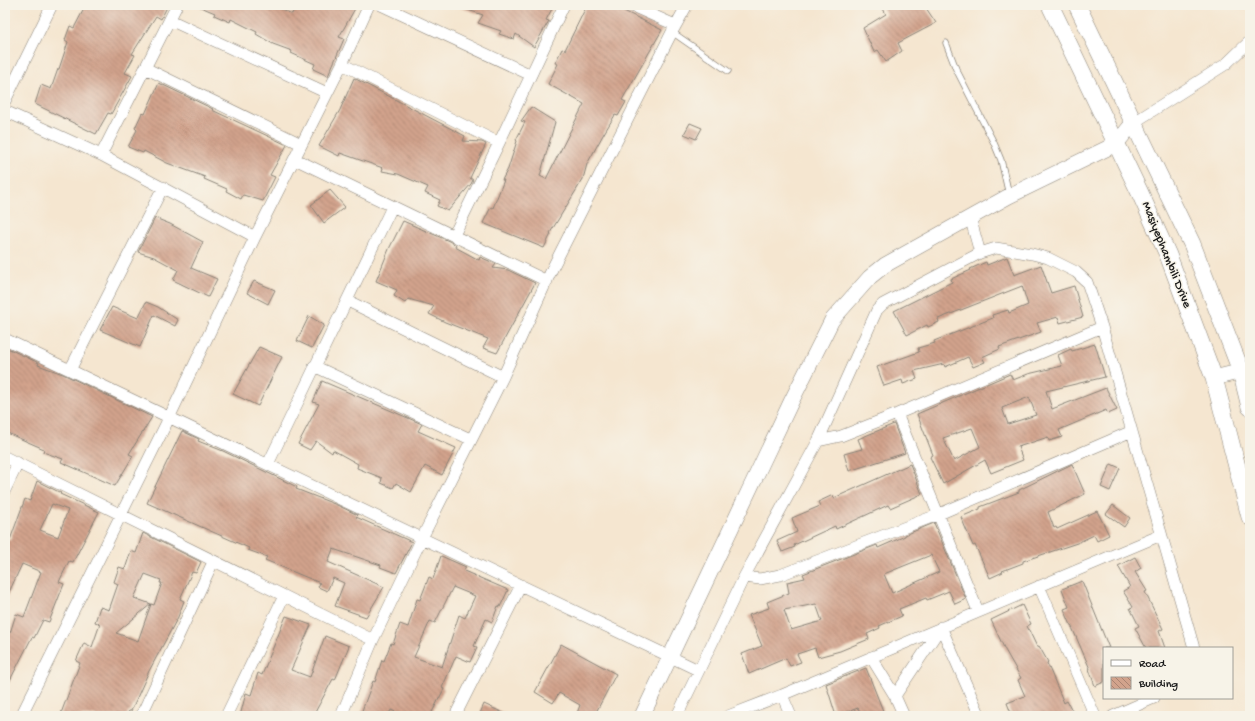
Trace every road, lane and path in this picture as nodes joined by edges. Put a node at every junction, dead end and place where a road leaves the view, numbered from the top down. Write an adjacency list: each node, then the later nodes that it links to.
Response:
1 (52, 5): 19 (street)
2 (178, 5): 10 (street)
3 (369, 5): 14 (street)
4 (381, 5): 17 (street)
5 (564, 5): 17 (street)
6 (630, 5): 11 (street)
7 (687, 5): 11 (street)
8 (1050, 5): 24 (main road, Masiyephambili Drive)
9 (1077, 5): 21 (main road, Masiyephambili Drive)
10 (170, 20): 15 (street); 18 (street)
11 (673, 28): 16 (lane); 34 (street)
12 (1250, 41): 21 (street)
13 (946, 43): 28 (lane)
14 (342, 64): 18 (street); 22 (street)
15 (145, 68): 23 (street); 25 (street)
16 (728, 71)
17 (531, 75): 22 (street)
18 (327, 93): 23 (street)
19 (5, 101)
20 (5, 111): 25 (street)
21 (1133, 124): 24 (street); 40 (main road, Masiyephambili Drive)
22 (499, 143): 31 (street)
23 (301, 144): 26 (street)
24 (1116, 144): 28 (street); 42 (main road, Masiyephambili Drive)
25 (101, 155): 27 (street)
26 (295, 159): 29 (street); 32 (street)
27 (163, 187): 32 (street); 39 (street)
28 (1009, 196): 30 (street)
29 (392, 207): 31 (street); 35 (street)
30 (970, 217): 33 (street); 68 (street)
31 (454, 235): 34 (street)
32 (255, 237): 45 (street)
33 (980, 253): 36 (street); 48 (street)
34 (548, 281): 41 (street)
35 (348, 301): 38 (street); 41 (street)
36 (1102, 327): 44 (street); 46 (street)
37 (5, 339): 39 (street)
38 (314, 366): 47 (street); 51 (street)
39 (70, 370): 45 (street)
40 (1245, 370): 42 (street); 43 (main road, Masiyephambili Drive)
41 (503, 377): 47 (street)
42 (1214, 378): 55 (main road, Masiyephambili Drive)
43 (1250, 407)
44 (897, 414): 48 (street); 54 (street)
45 (169, 418): 51 (street); 53 (street)
46 (1132, 431): 54 (street); 56 (street)
47 (470, 439): 57 (street)
48 (818, 441): 59 (street)
49 (5, 457): 50 (street)
50 (18, 463): 52 (street); 53 (street)
51 (268, 464): 57 (street)
52 (5, 490)
53 (120, 515): 58 (street); 73 (street)
54 (938, 515): 59 (street); 63 (street)
55 (1250, 517)
56 (1161, 535): 61 (street); 66 (street)
57 (422, 538): 60 (street); 65 (street)
58 (214, 562): 62 (street); 74 (street)
59 (744, 577): 69 (street)
60 (520, 585): 68 (street); 77 (street)
61 (1039, 586): 63 (street); 84 (street)
62 (284, 596): 65 (street); 75 (street)
63 (978, 611): 64 (street)
64 (941, 627): 67 (street); 71 (street); 83 (street)
65 (373, 640): 76 (street)
66 (1194, 647)
67 (871, 657): 70 (street); 71 (street)
68 (671, 658): 69 (street); 78 (street)
69 (698, 670): 79 (street)
70 (782, 695): 80 (street); 81 (street)
71 (895, 696): 82 (street)
72 (1152, 699): 85 (street)
73 (21, 716)
74 (141, 716)
75 (226, 716)
76 (341, 716)
77 (455, 716)
78 (642, 716)
79 (677, 716)
80 (728, 716)
81 (791, 716)
82 (904, 716)
83 (980, 716)
84 (1095, 716)
85 (1113, 716)

